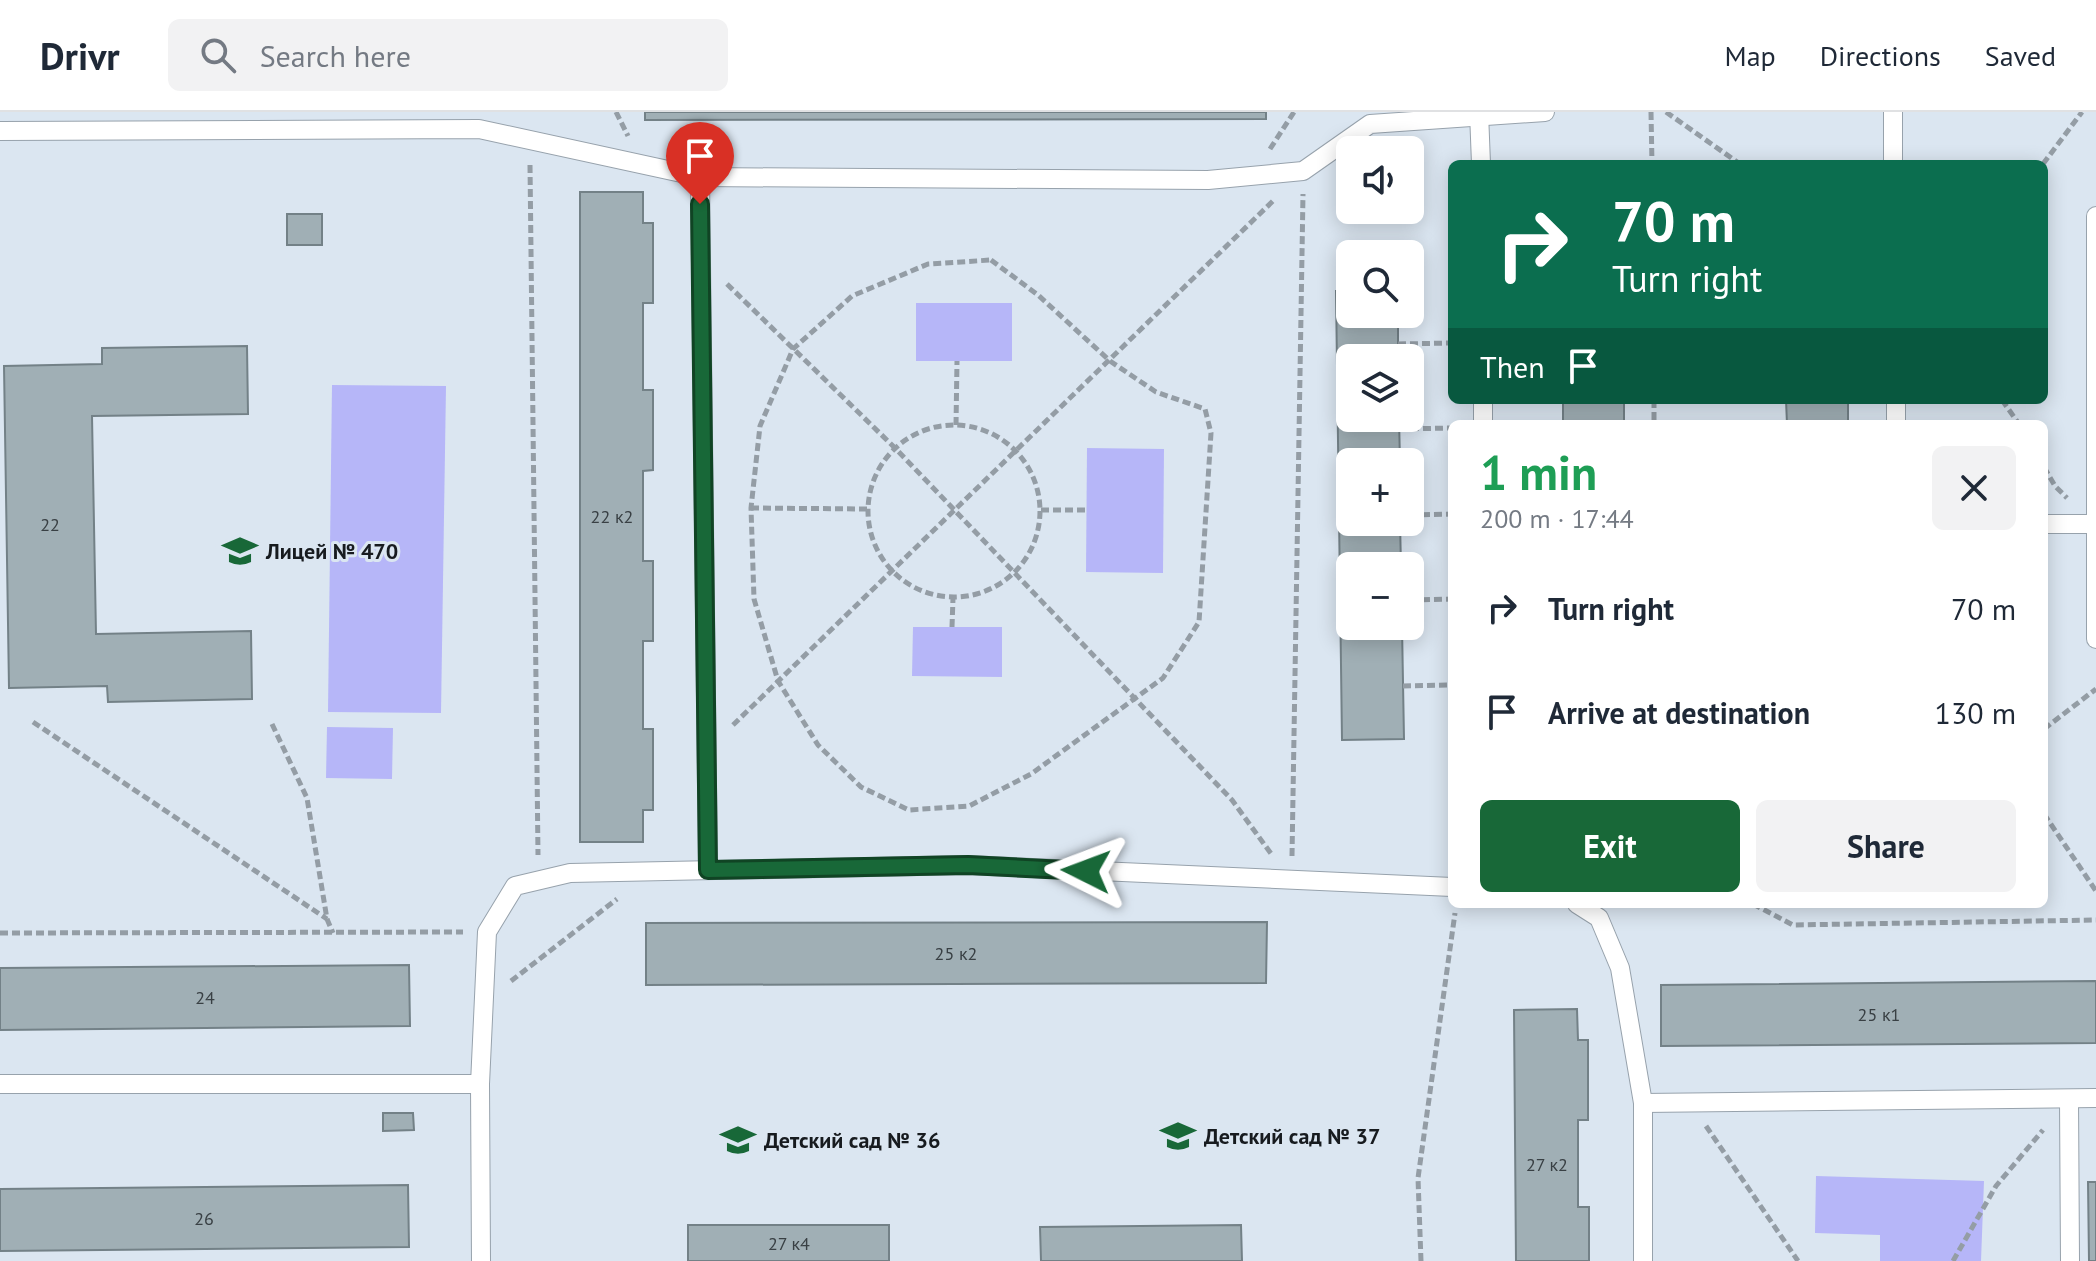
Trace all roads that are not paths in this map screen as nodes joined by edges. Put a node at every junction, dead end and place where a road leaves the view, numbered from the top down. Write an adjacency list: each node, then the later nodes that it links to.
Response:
1 (1545, 112): 3 (lane)
2 (1893, 112): 7 (lane)
3 (1480, 115): 6 (lane); 8 (lane)
4 (479, 121): 5 (lane); 8 (lane)
5 (0, 131)
6 (1481, 160)
7 (1893, 160)
8 (700, 177): 13 (lane)
9 (2096, 216): 11 (lane)
10 (2048, 524): 11 (lane)
11 (2095, 524): 12 (lane)
12 (2096, 639)
13 (708, 870): 14 (lane); 17 (lane)
14 (1448, 887)
15 (1583, 908): 20 (lane)
16 (0, 1084): 17 (lane)
17 (480, 1084): 21 (lane)
18 (2096, 1098): 19 (lane)
19 (2069, 1099): 20 (lane); 23 (lane)
20 (1643, 1103): 22 (lane)
21 (481, 1261)
22 (1643, 1261)
23 (2070, 1261)

